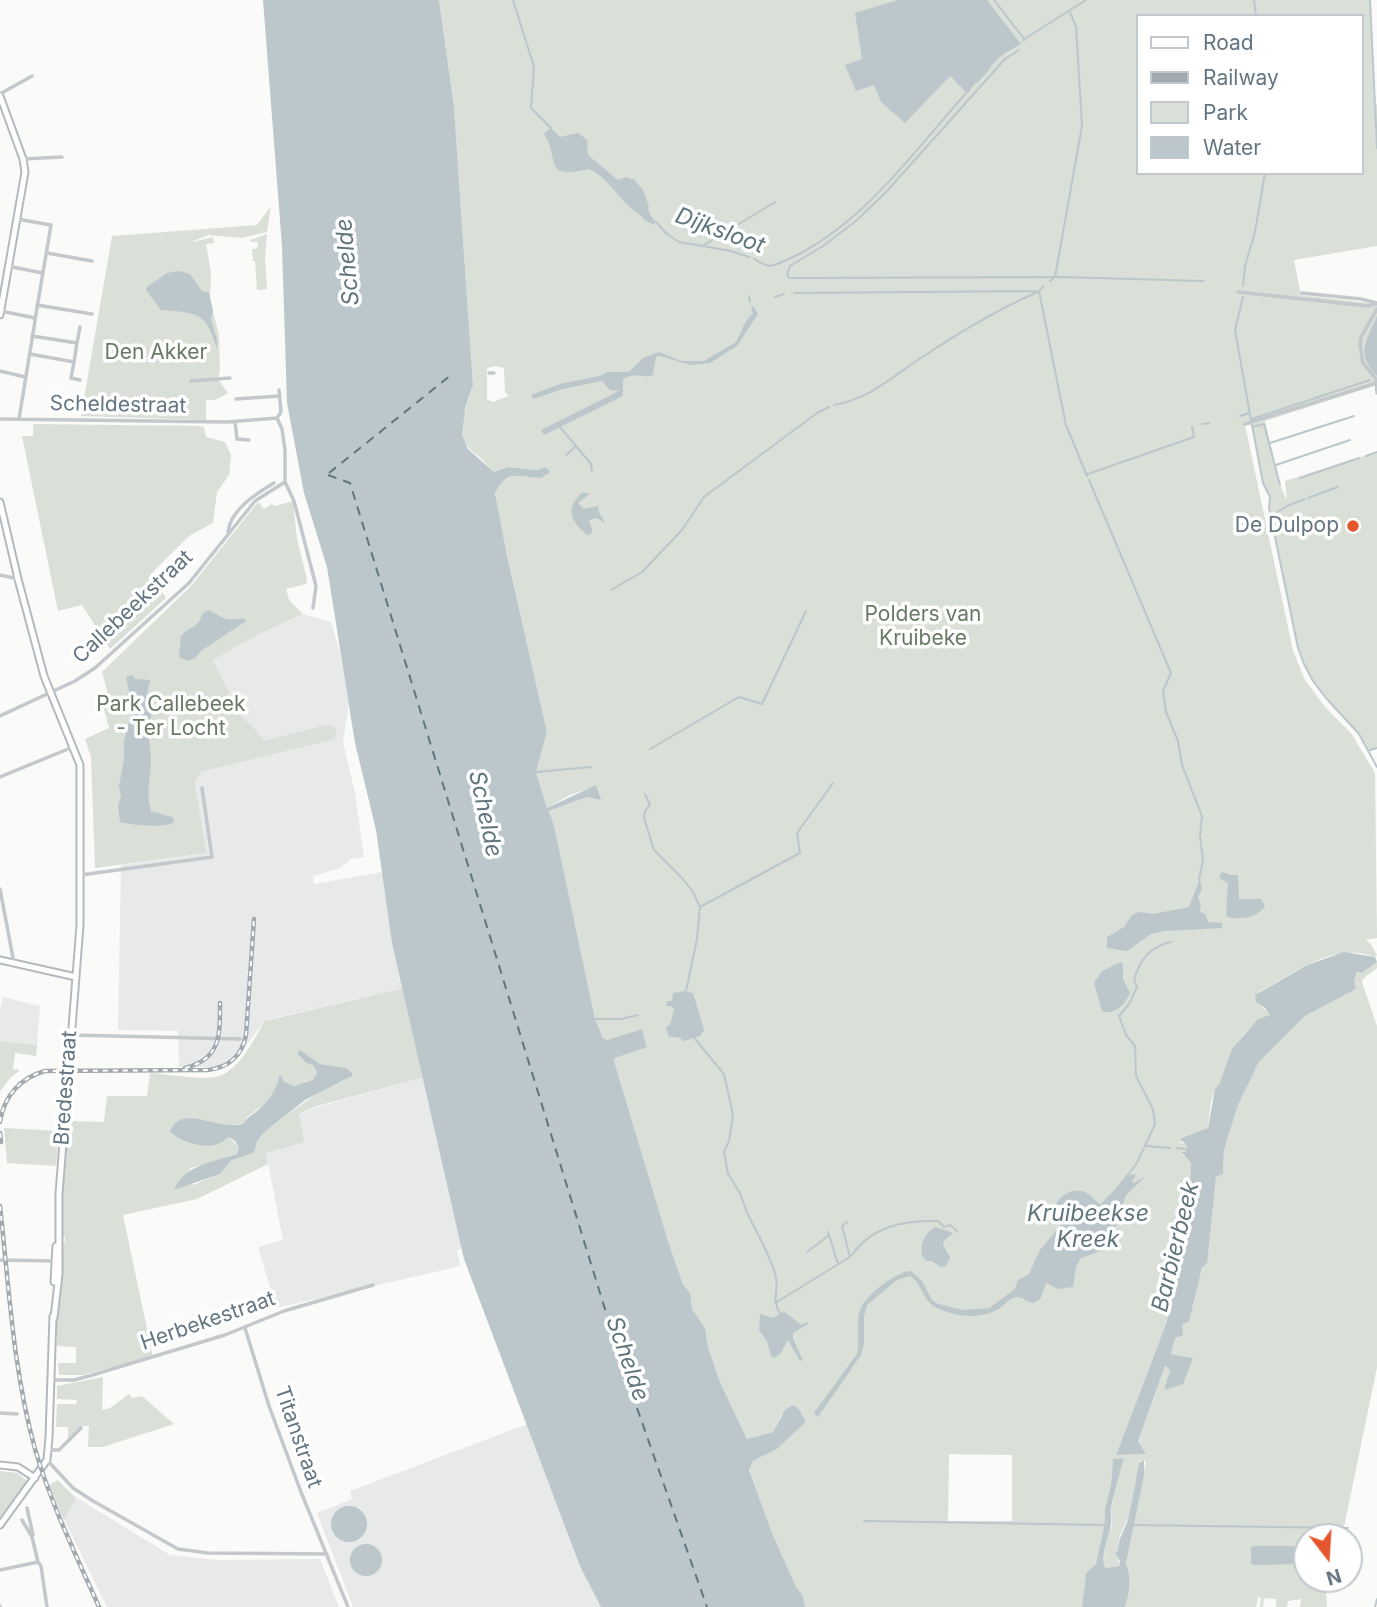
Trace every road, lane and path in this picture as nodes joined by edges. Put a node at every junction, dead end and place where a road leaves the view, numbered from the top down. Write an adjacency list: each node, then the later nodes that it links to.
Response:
1 (32, 76): 2 (street)
2 (0, 95): 4 (main road)
3 (62, 158): 4 (street)
4 (23, 159): 5 (main road)
5 (17, 219): 6 (street); 8 (main road)
6 (47, 253): 7 (street); 9 (street)
7 (92, 261)
8 (7, 266): 9 (street); 15 (main road)
9 (43, 273): 13 (street)
10 (1238, 292): 12 (street)
11 (1302, 293): 12 (street)
12 (1377, 303)
13 (37, 305): 16 (street); 17 (street)
14 (1377, 309): 28 (street)
15 (0, 313): 17 (street)
16 (92, 314)
17 (35, 320): 19 (street)
18 (80, 327): 20 (street)
19 (32, 336): 20 (street); 21 (street)
20 (77, 343): 22 (street)
21 (30, 355): 22 (street); 24 (street)
22 (74, 362): 26 (street)
23 (0, 371): 24 (street)
24 (25, 377): 35 (street)
25 (230, 378): 27 (street)
26 (80, 380)
27 (191, 381)
28 (1377, 383): 30 (street); 37 (street)
29 (279, 390): 31 (street)
30 (1377, 393)
31 (279, 396): 32 (street); 33 (street)
32 (236, 399)
33 (277, 418): 36 (street, Scheldestraat); 40 (street)
34 (0, 419): 35 (street, Scheldestraat)
35 (19, 419): 36 (street, Scheldestraat)
36 (235, 422): 38 (street)
37 (1245, 425)
38 (249, 440)
39 (274, 482): 42 (street, Callebeekstraat)
40 (285, 482): 42 (street, Callebeekstraat); 45 (street)
41 (0, 502): 44 (main road, Bredestraat)
42 (228, 534): 46 (street, Callebeekstraat)
43 (0, 575): 44 (street)
44 (18, 579): 46 (main road, Bredestraat)
45 (313, 608)
46 (51, 693): 47 (street, Callebeekstraat); 48 (main road, Bredestraat)
47 (0, 716)
48 (74, 747): 49 (street); 51 (main road, Bredestraat)
49 (0, 777)
50 (202, 788): 51 (street)
51 (81, 875): 55 (main road, Bredestraat)
52 (0, 889): 54 (street)
53 (0, 960): 54 (main road)
54 (14, 963): 55 (main road)
55 (76, 977): 56 (main road, Bredestraat)
56 (69, 1035): 57 (street); 58 (main road, Bredestraat)
57 (240, 1039)
58 (58, 1200): 60 (main road, Bredestraat); 62 (main road, Bredestraat)
59 (0, 1260): 60 (street)
60 (55, 1261): 62 (main road, Bredestraat)
61 (373, 1285): 63 (street, Herbekestraat)
62 (54, 1318): 64 (main road, Bredestraat)
63 (245, 1328): 64 (street, Herbekestraat); 76 (street, Titanstraat)
64 (51, 1380): 68 (main road, Bredestraat)
65 (0, 1413): 66 (street)
66 (17, 1414)
67 (81, 1428): 68 (street)
68 (48, 1450): 69 (main road, Bredestraat)
69 (47, 1460): 71 (main road); 76 (street)
70 (0, 1465): 71 (main road)
71 (35, 1478): 74 (main road)
72 (27, 1508): 75 (street)
73 (22, 1520): 75 (street)
74 (0, 1525)
75 (32, 1537): 77 (street)
76 (327, 1554): 80 (street, Titanstraat)
77 (38, 1562): 78 (street); 79 (street)
78 (0, 1570)
79 (47, 1607)
80 (348, 1607)

